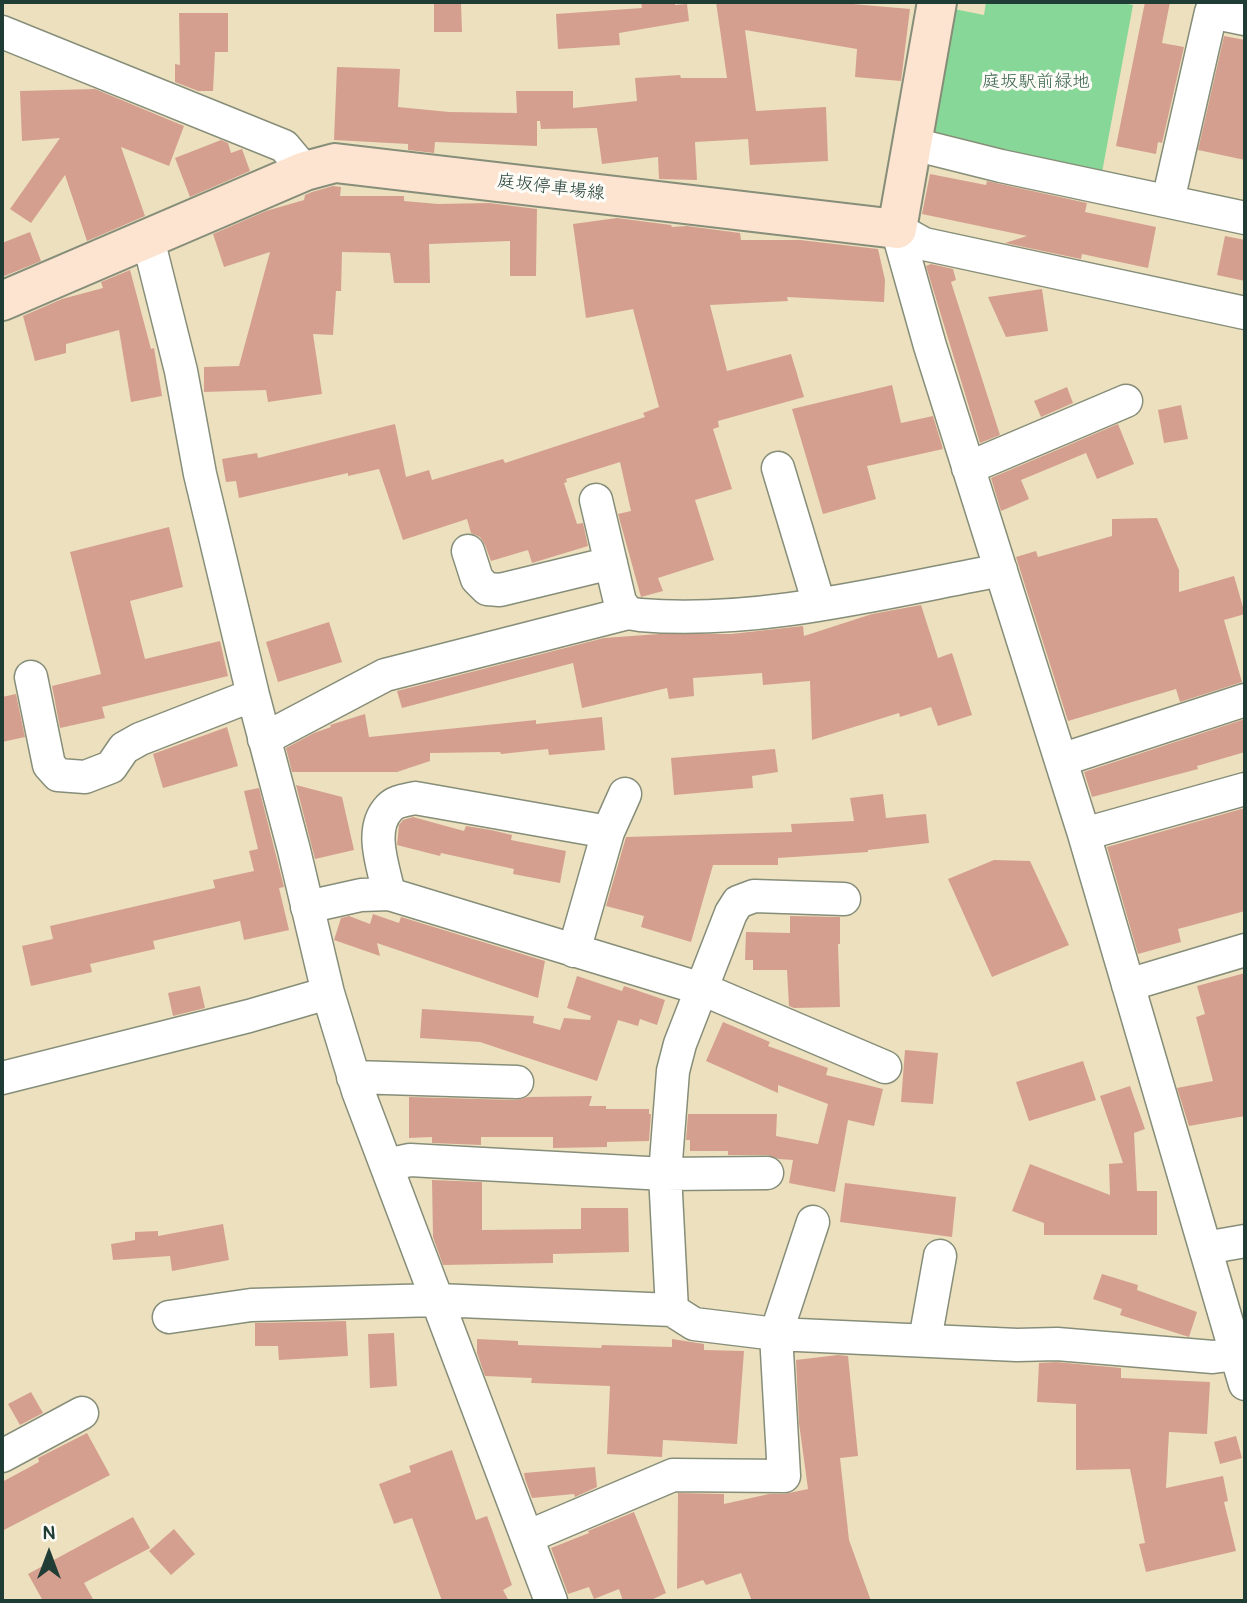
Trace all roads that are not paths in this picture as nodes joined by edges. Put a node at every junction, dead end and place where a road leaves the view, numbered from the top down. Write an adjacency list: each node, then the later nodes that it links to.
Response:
1 (937, 2): 4 (main road)
2 (1245, 19): 6 (street)
3 (2, 32): 5 (street)
4 (913, 144): 6 (street); 8 (main road)
5 (305, 171): 8 (main road, 庭坂停車場線); 9 (main road, 庭坂停車場線)
6 (1168, 201): 7 (street)
7 (1245, 218)
8 (897, 229): 11 (street); 14 (street)
9 (148, 239): 10 (main road, 庭坂停車場線); 22 (street)
10 (2, 301)
11 (1245, 313)
12 (1126, 401): 14 (street)
13 (778, 467): 19 (street)
14 (968, 467): 18 (street)
15 (596, 500): 17 (street)
16 (468, 551): 17 (street)
17 (611, 563): 20 (street)
18 (1001, 570): 19 (street); 25 (street)
19 (819, 604): 20 (street)
20 (628, 613): 24 (street)
21 (31, 677): 22 (street)
22 (253, 695): 24 (street)
23 (1245, 699): 25 (street)
24 (264, 740): 32 (street)
25 (1061, 760): 29 (street)
26 (1245, 789): 29 (street)
27 (625, 793): 28 (street)
28 (608, 832): 30 (street); 34 (street)
29 (1084, 834): 35 (street)
30 (389, 894): 32 (street); 34 (street)
31 (844, 899): 36 (street)
32 (307, 907): 37 (street)
33 (1245, 950): 35 (street)
34 (574, 951): 36 (street)
35 (1128, 985): 47 (street)
36 (702, 989): 38 (street); 44 (street)
37 (328, 993): 39 (street); 40 (street)
38 (885, 1067)
39 (353, 1077): 41 (street); 42 (street)
40 (2, 1078)
41 (517, 1082)
42 (386, 1165): 44 (street); 49 (street)
43 (767, 1172): 44 (street)
44 (665, 1174): 50 (street)
45 (813, 1222): 52 (street)
46 (1245, 1241): 47 (street)
47 (1205, 1248): 54 (street)
48 (940, 1256): 53 (street)
49 (438, 1300): 50 (street); 51 (street); 58 (street)
50 (672, 1310): 52 (street)
51 (169, 1317)
52 (776, 1334): 53 (street); 58 (street)
53 (925, 1340): 54 (street)
54 (1236, 1354): 55 (street)
55 (1245, 1384)
56 (82, 1413): 57 (street)
57 (2, 1456)
58 (527, 1537): 59 (street)
59 (551, 1601)

